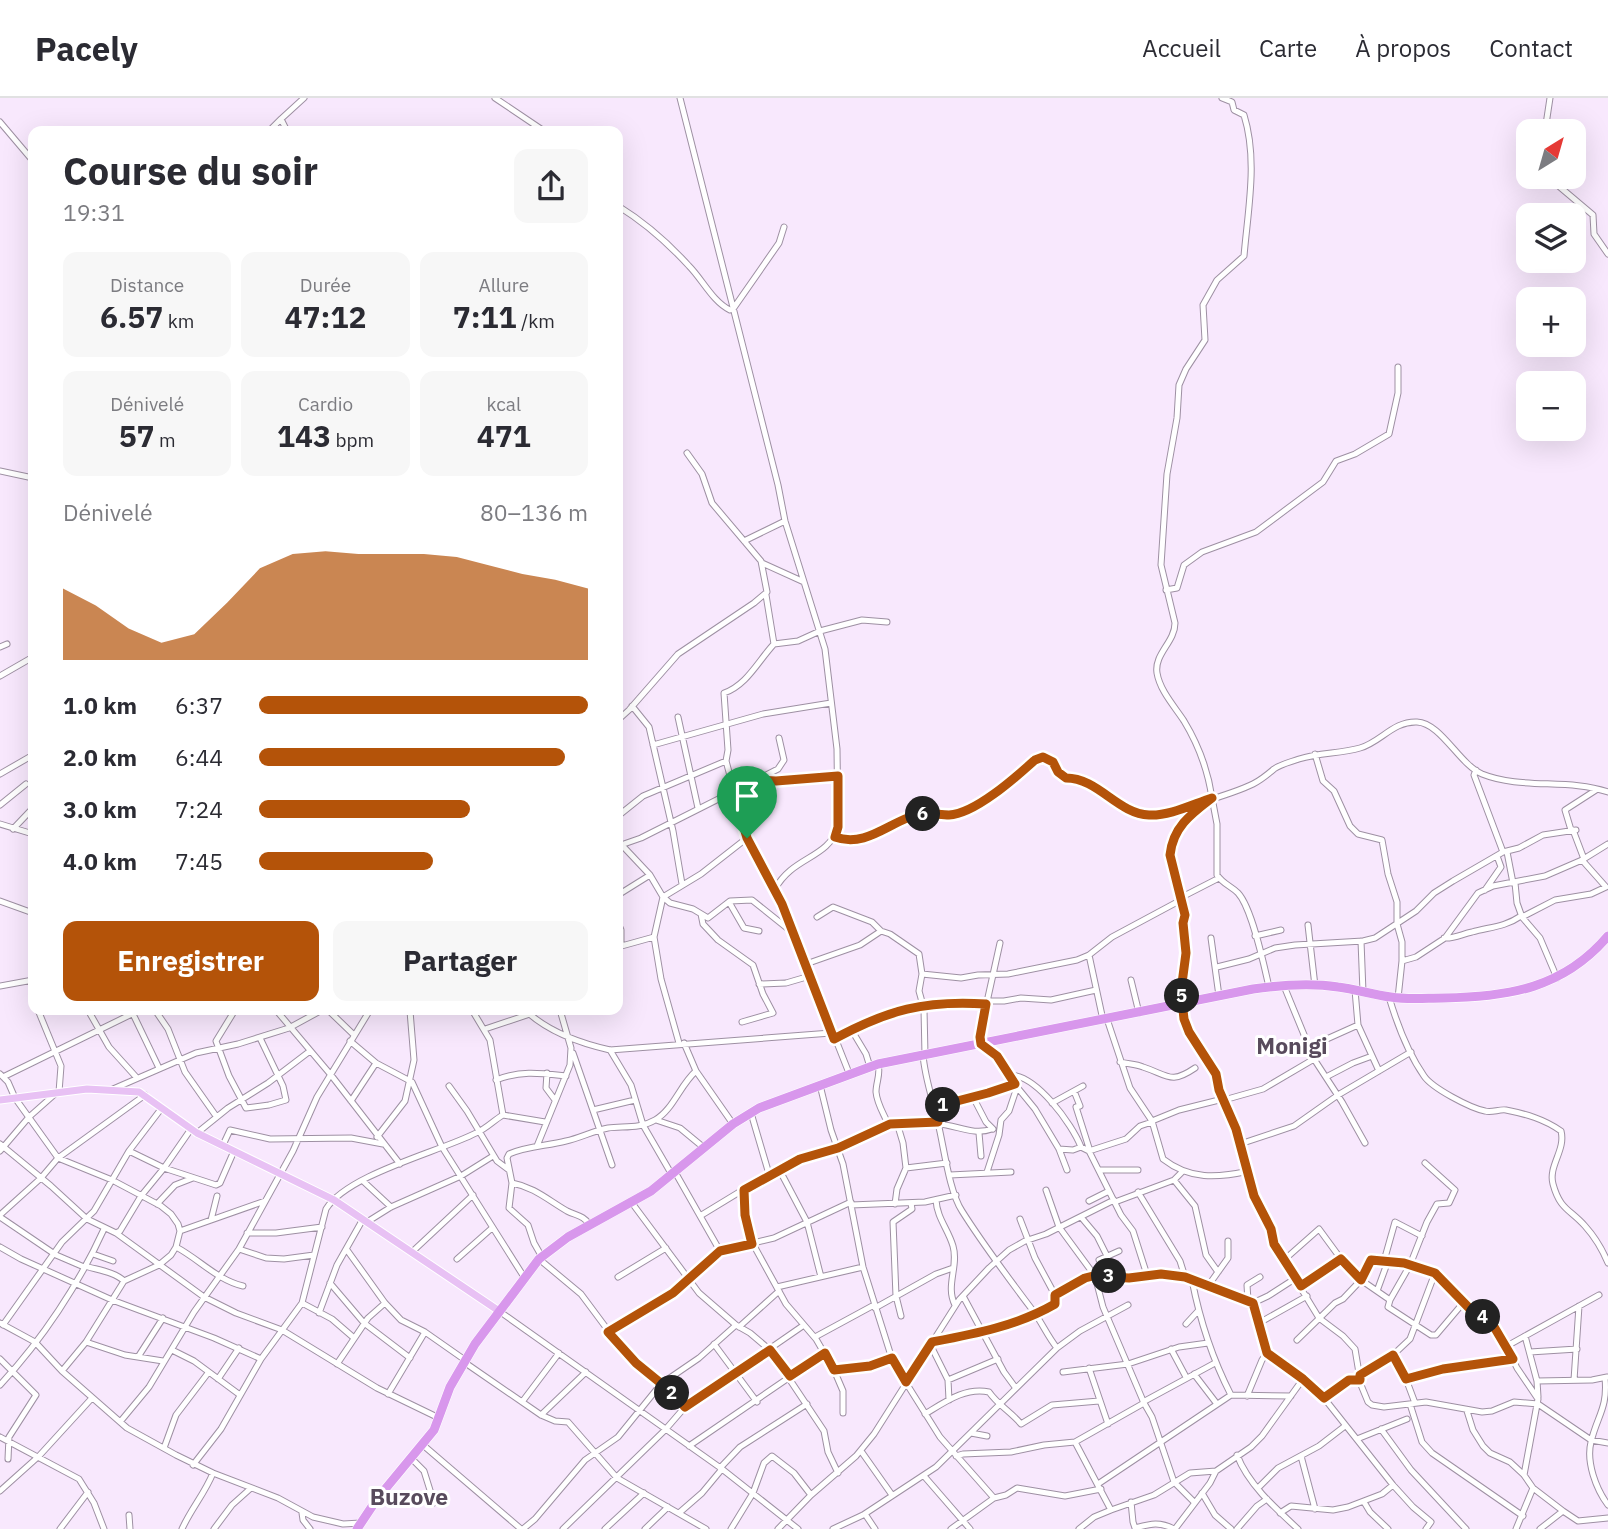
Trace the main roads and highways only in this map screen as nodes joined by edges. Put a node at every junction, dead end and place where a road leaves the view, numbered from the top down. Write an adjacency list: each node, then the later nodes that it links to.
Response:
1 (1608, 936): 3 (highway)
2 (0, 1100): 3 (main road)
3 (499, 1311): 4 (highway)
4 (359, 1526)

